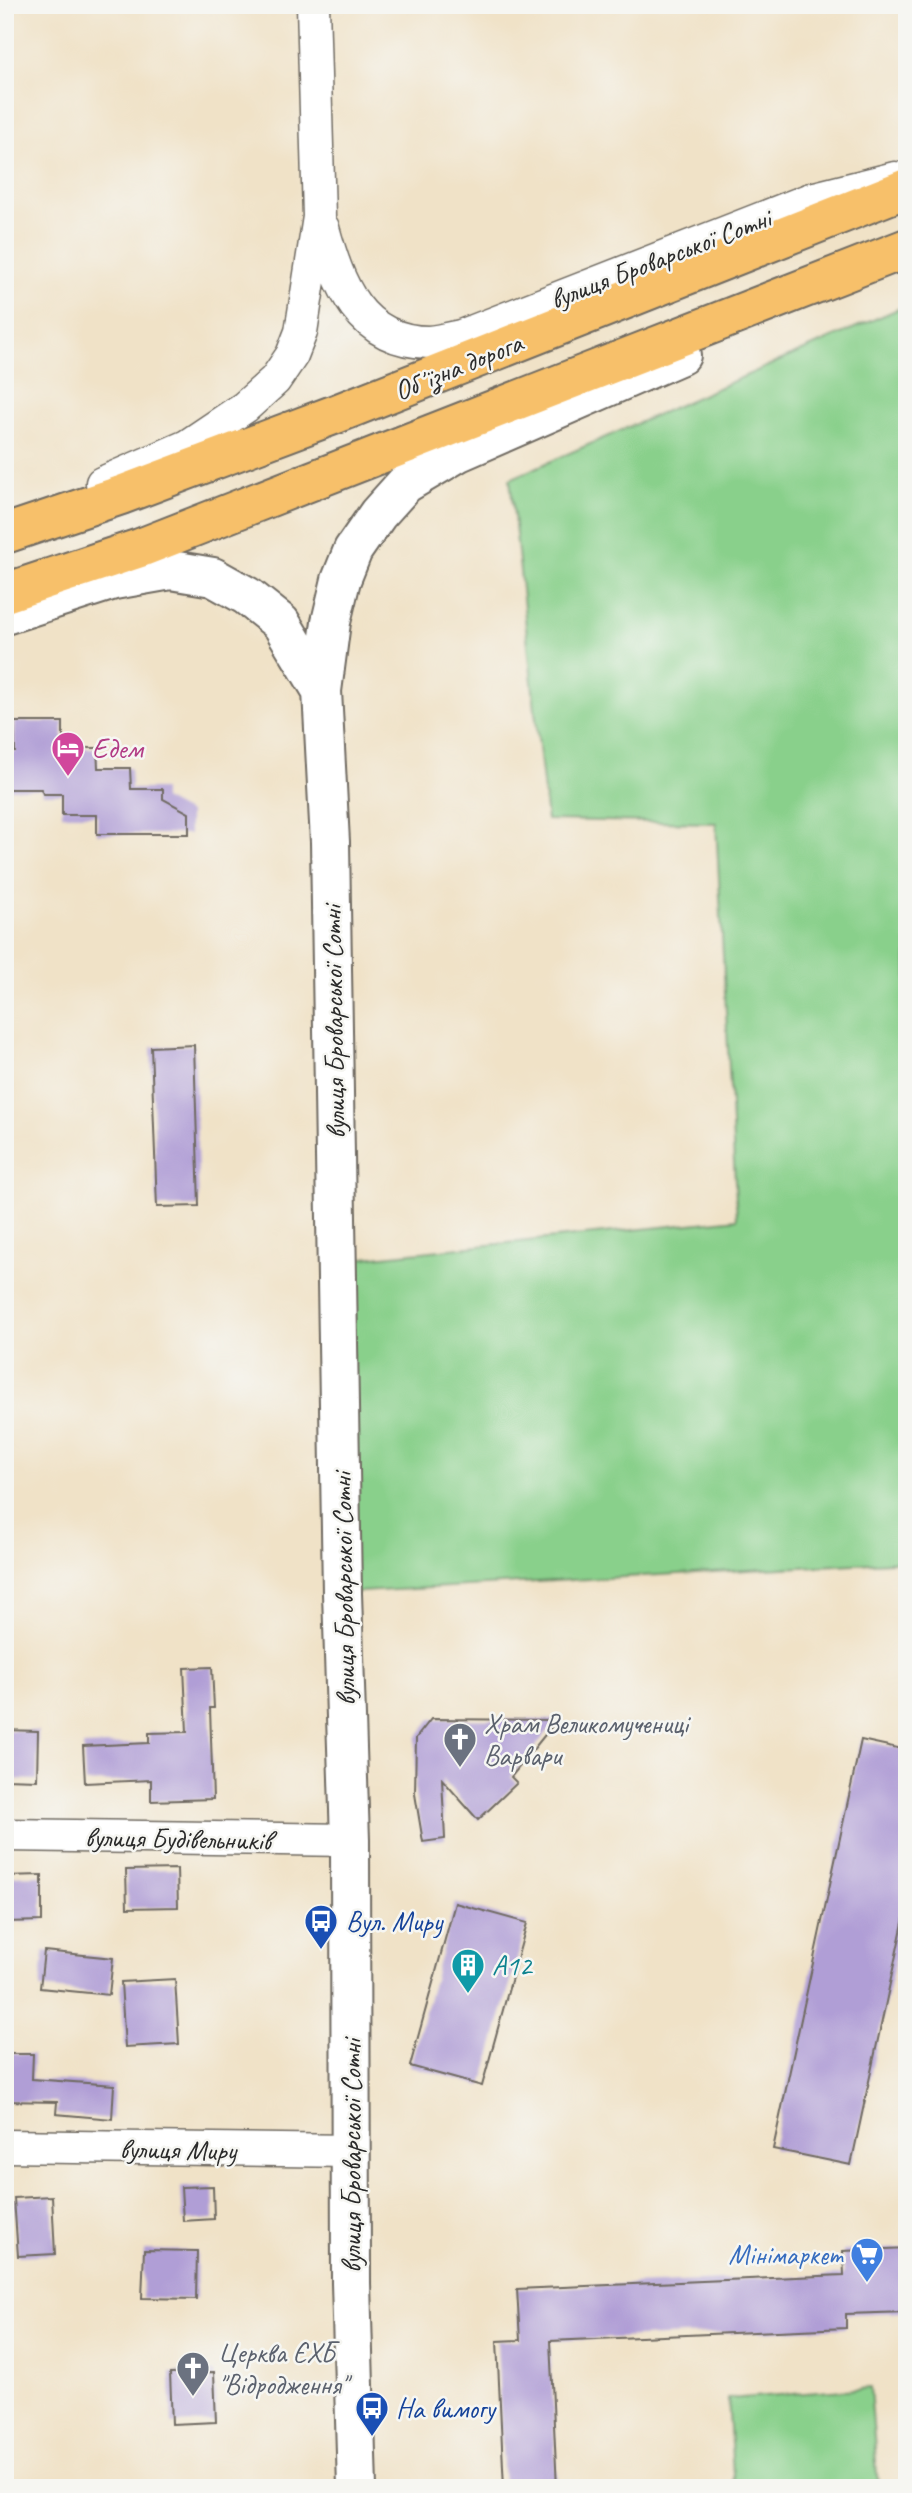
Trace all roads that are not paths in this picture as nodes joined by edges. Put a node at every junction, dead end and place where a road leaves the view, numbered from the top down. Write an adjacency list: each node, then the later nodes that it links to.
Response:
1 (313, 5): 4 (street, вулиця Броварської Сотні)
2 (907, 175): 4 (street, вулиця Броварської Сотні)
3 (907, 188): 7 (highway, Обʼїзна дорога)
4 (320, 217): 7 (street, вулиця Броварської Сотні)
5 (907, 248): 8 (highway, Обʼїзна дорога)
6 (907, 254): 10 (street, вулиця Броварської Сотні)
7 (8, 533)
8 (5, 593)
9 (5, 615): 10 (street)
10 (323, 691): 12 (street, вулиця Броварської Сотні)
11 (5, 1835): 12 (street, вулиця Будівельників)
12 (350, 1840): 14 (street, вулиця Броварської Сотні)
13 (5, 2146): 14 (street, вулиця Миру)
14 (350, 2151): 15 (street, вулиця Броварської Сотні)
15 (357, 2488)

